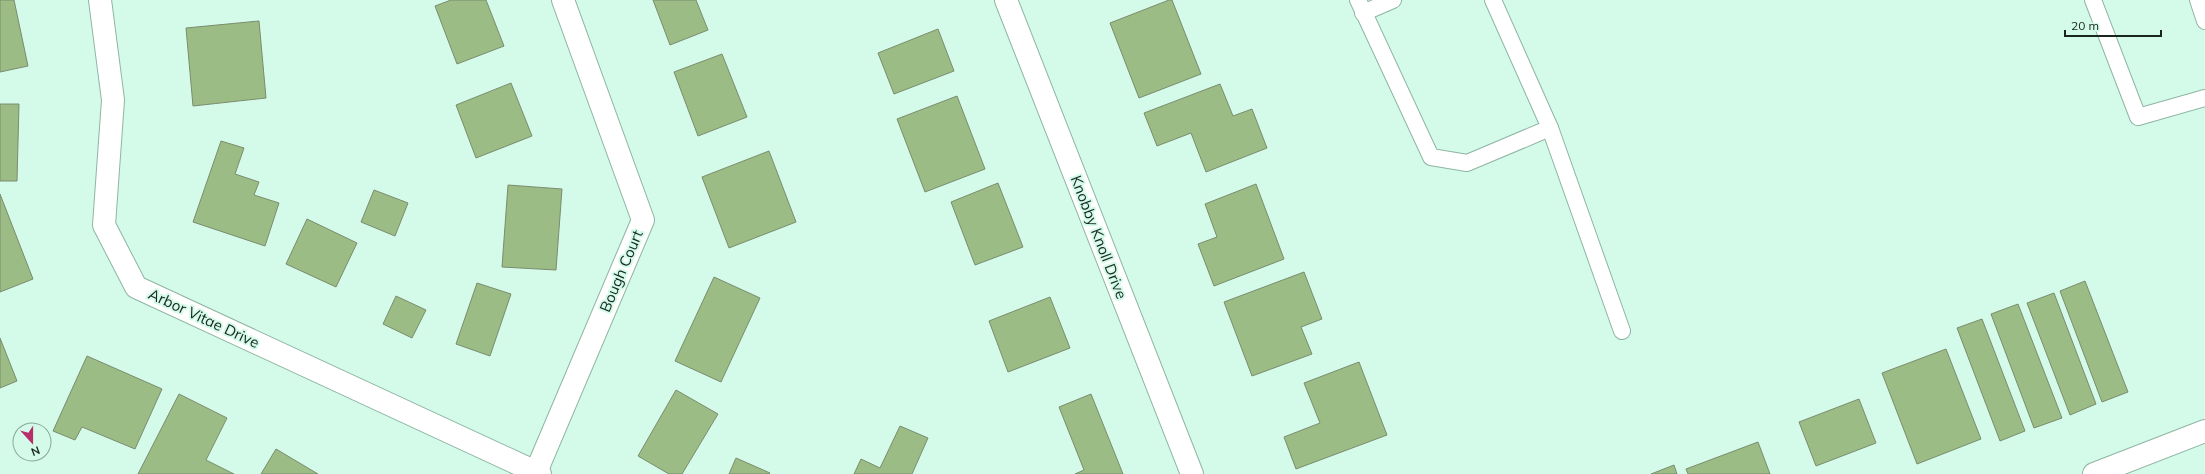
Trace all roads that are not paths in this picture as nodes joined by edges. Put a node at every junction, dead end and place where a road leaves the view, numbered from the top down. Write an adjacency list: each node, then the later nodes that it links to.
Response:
1 (100, 0): 14 (street, Arbor Vitae Drive)
2 (563, 0): 14 (street, Bough Court)
3 (1006, 0): 15 (street, Knobby Knoll Drive)
4 (1393, 0): 8 (lane)
5 (1493, 0): 11 (lane)
6 (2093, 0): 10 (lane)
7 (2198, 0): 9 (lane)
8 (1360, 6): 11 (lane)
9 (2205, 21)
10 (2205, 98)
11 (1550, 128): 12 (lane)
12 (1622, 331)
13 (2205, 431): 16 (street)
14 (538, 473)
15 (1192, 474)
16 (2094, 474)

